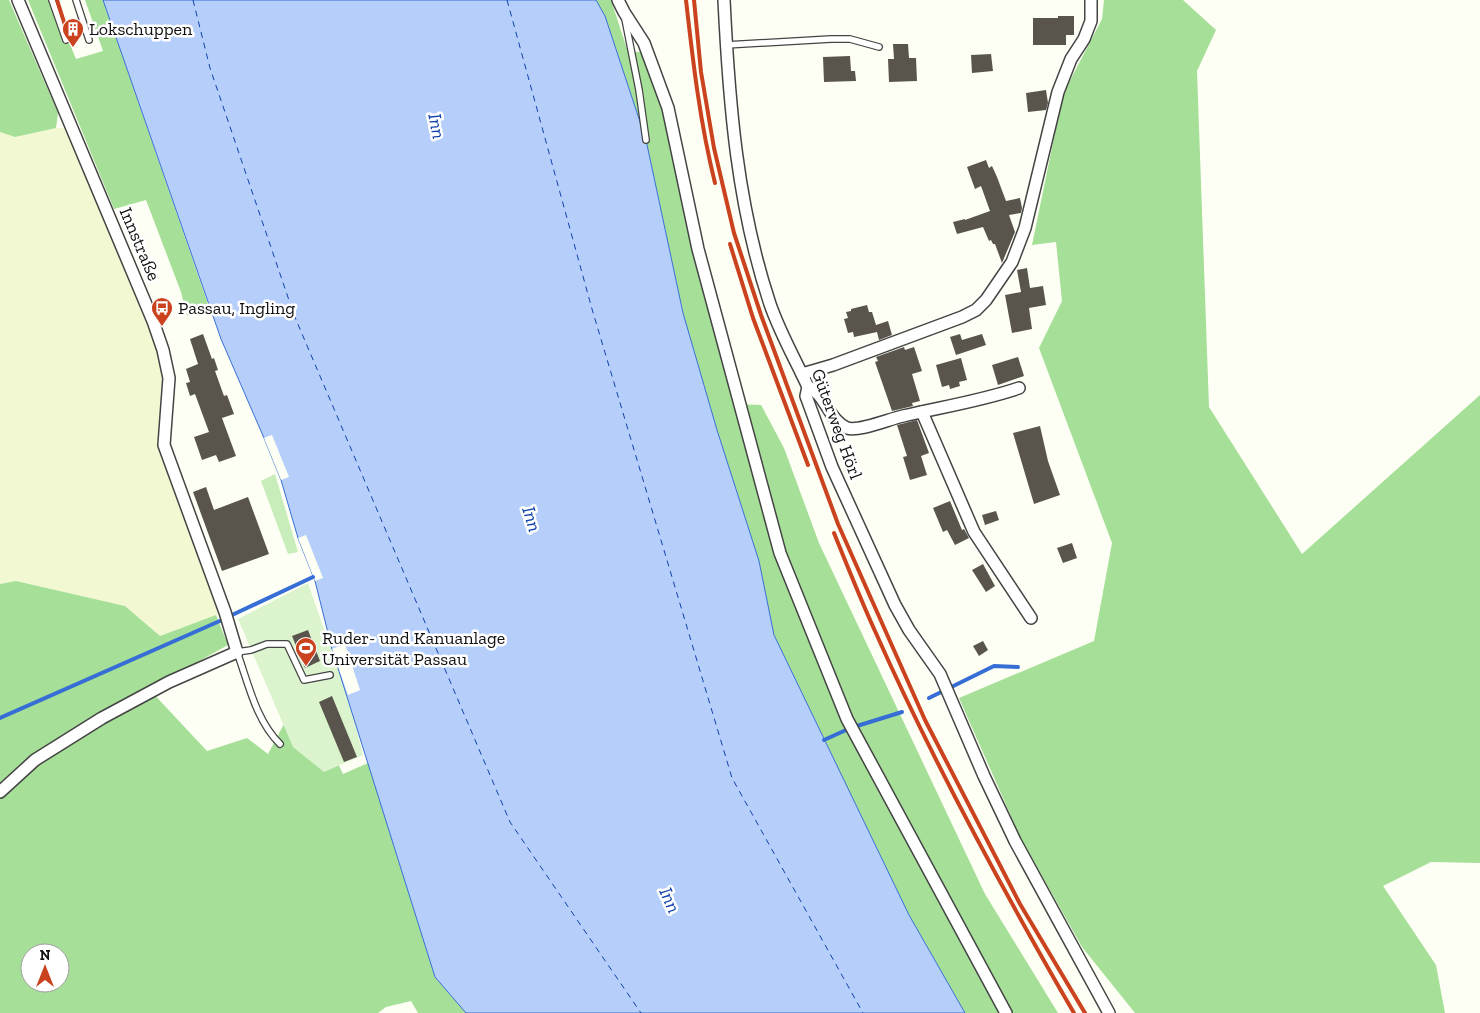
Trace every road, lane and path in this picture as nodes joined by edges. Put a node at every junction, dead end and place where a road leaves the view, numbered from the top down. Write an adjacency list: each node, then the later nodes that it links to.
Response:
1 (18, 0): 18 (street, Innstraße)
2 (52, 0): 8 (lane)
3 (76, 0): 9 (lane)
4 (618, 0): 7 (street)
5 (724, 0): 10 (street, Güterweg Hörl)
6 (1091, 0): 13 (street)
7 (624, 12): 12 (lane); 22 (street)
8 (66, 40)
9 (89, 40)
10 (726, 45): 11 (lane); 13 (street, Güterweg Hörl)
11 (879, 47)
12 (646, 140)
13 (802, 374): 14 (street, Güterweg Hörl)
14 (808, 387): 16 (street); 23 (street, Güterweg Hörl)
15 (1019, 388): 16 (street)
16 (922, 412): 17 (street)
17 (1031, 618)
18 (238, 652): 19 (lane); 20 (lane); 21 (street)
19 (330, 675)
20 (280, 744)
21 (0, 792)
22 (1006, 1013)
23 (1109, 1013)

